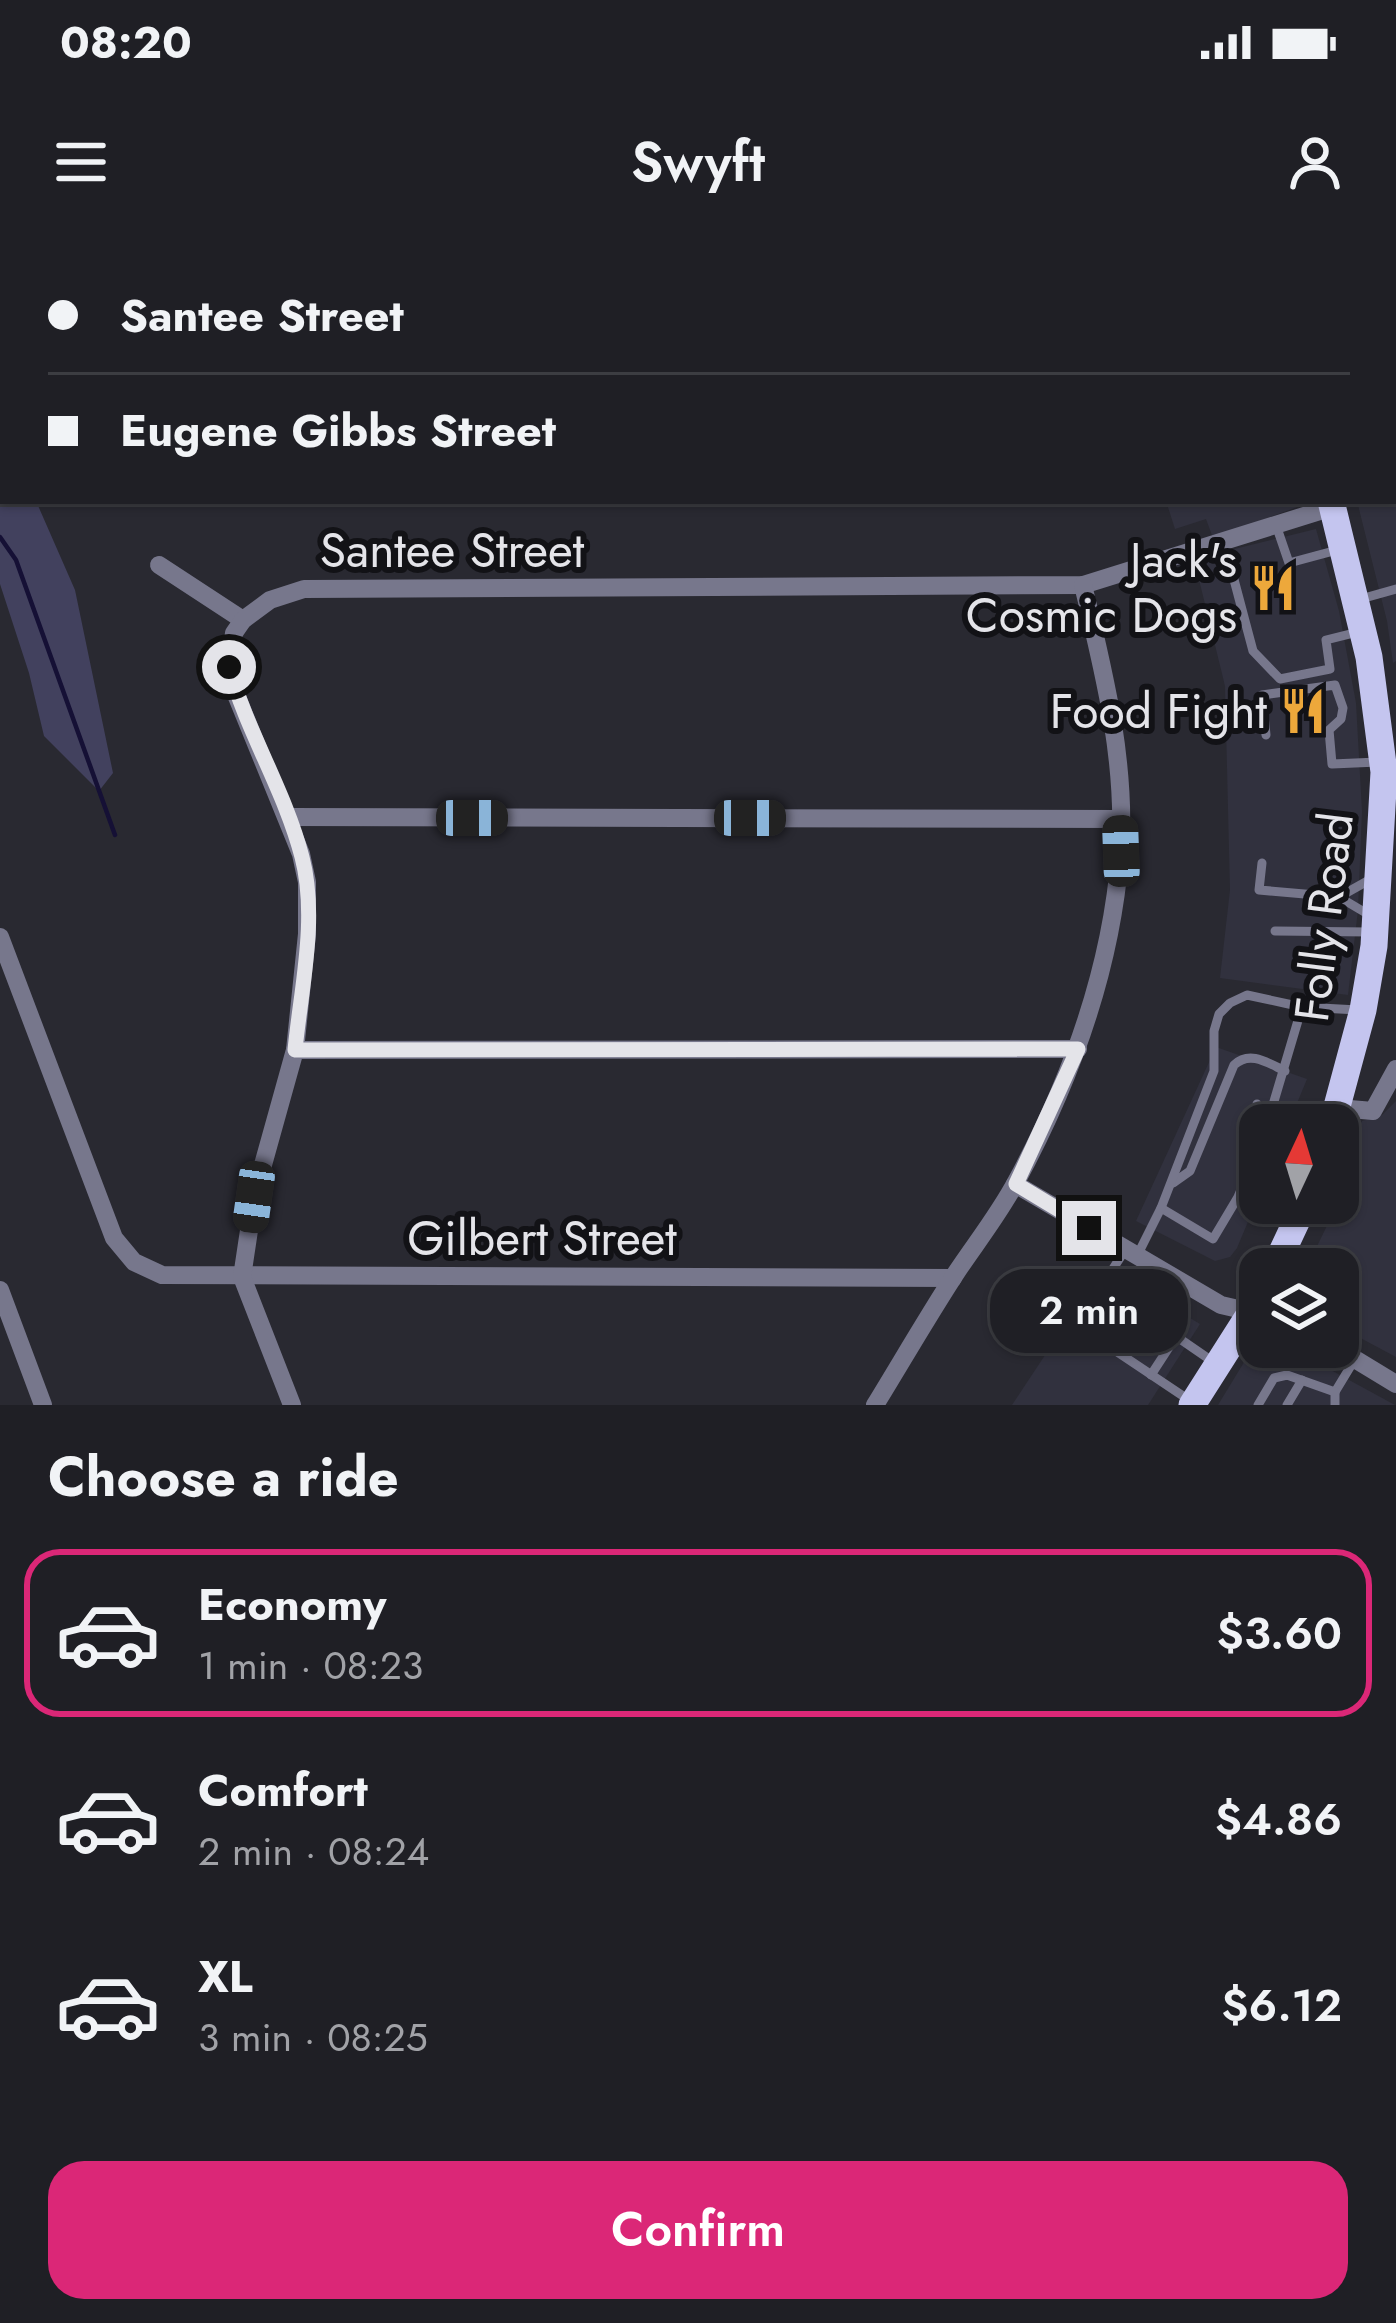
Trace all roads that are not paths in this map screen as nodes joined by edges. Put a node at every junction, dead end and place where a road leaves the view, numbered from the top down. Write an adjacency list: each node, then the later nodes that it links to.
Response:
1 (1337, 504): 3 (street, Santee Street)
2 (1340, 504): 5 (main road, Folly Road)
3 (1276, 525): 4 (street, Santee Street); 5 (lane)
4 (1224, 541): 7 (street, Santee Street); 11 (lane)
5 (1340, 549): 9 (main road, Folly Road)
6 (159, 566): 10 (street)
7 (1083, 585): 10 (street, Santee Street); 17 (street)
8 (1396, 590): 9 (lane)
9 (1357, 600): 11 (main road, Folly Road)
10 (243, 620): 16 (street)
11 (1364, 631): 12 (main road, Folly Road)
12 (1382, 689): 13 (lane); 15 (main road, Folly Road)
13 (1342, 708): 14 (lane); 15 (lane)
14 (1266, 735)
15 (1386, 747): 19 (main road, Folly Road)
16 (288, 818): 17 (street); 27 (street)
17 (1120, 819): 26 (street)
18 (1262, 863): 20 (lane)
19 (1381, 870): 20 (lane); 23 (main road, Folly Road)
20 (1339, 897): 23 (lane)
21 (1275, 931): 23 (lane)
22 (0, 937): 38 (street, Gilbert Street)
23 (1381, 937): 25 (main road, Folly Road)
24 (1302, 1007): 25 (lane); 29 (lane); 34 (lane)
25 (1363, 1010): 31 (main road, Folly Road)
26 (1078, 1049): 27 (street); 33 (street)
27 (295, 1050): 38 (street)
28 (1396, 1069): 32 (street, Folly Road)
29 (1285, 1071): 30 (lane); 34 (lane)
30 (1273, 1104)
31 (1338, 1104)
32 (1359, 1113)
33 (1016, 1184): 37 (street); 39 (street)
34 (1170, 1185): 36 (lane)
35 (1239, 1195): 36 (lane)
36 (1161, 1208): 37 (lane)
37 (1132, 1252): 40 (lane); 42 (street)
38 (242, 1277): 39 (street, Gilbert Street); 54 (street)
39 (953, 1277): 55 (street)
40 (1103, 1286): 43 (lane); 48 (lane)
41 (0, 1290): 53 (street)
42 (1239, 1306)
43 (1177, 1335): 46 (lane); 48 (lane)
44 (1239, 1335): 46 (main road)
45 (1359, 1361): 50 (street)
46 (1218, 1365): 52 (main road)
47 (1350, 1368): 51 (lane)
48 (1150, 1375): 52 (lane)
49 (1302, 1380): 51 (lane); 56 (lane); 57 (lane)
50 (1396, 1384)
51 (1335, 1392): 58 (lane)
52 (1193, 1404)
53 (43, 1405)
54 (292, 1405)
55 (875, 1405)
56 (1258, 1405)
57 (1287, 1405)
58 (1335, 1405)

